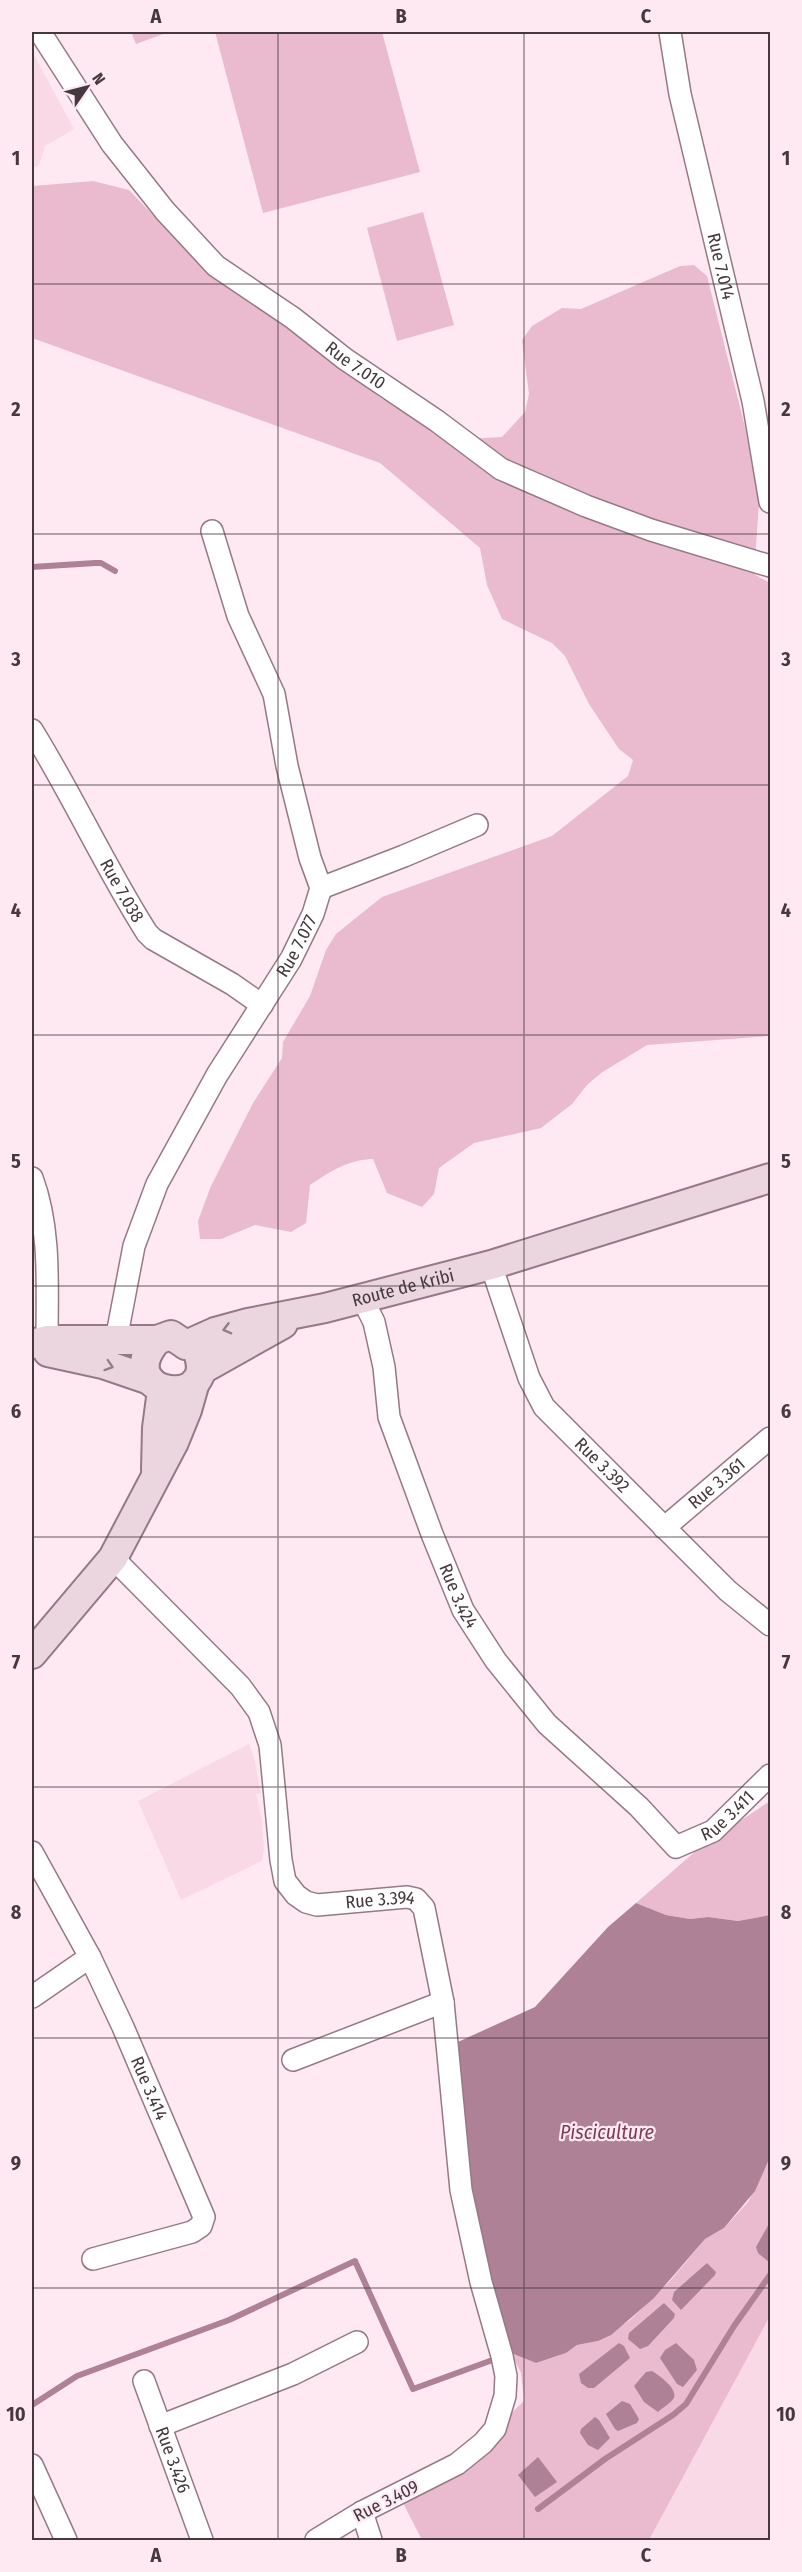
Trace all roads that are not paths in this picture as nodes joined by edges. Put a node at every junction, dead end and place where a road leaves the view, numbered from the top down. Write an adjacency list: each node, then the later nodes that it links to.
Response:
1 (40, 32): 5 (street, Rue 7.010)
2 (670, 32): 3 (street, Rue 7.014)
3 (771, 502)
4 (212, 531): 8 (street)
5 (771, 566)
6 (32, 730): 9 (street, Rue 7.038)
7 (477, 825): 8 (street)
8 (321, 888): 9 (street, Rue 7.077)
9 (262, 1005): 15 (street, Rue 7.077)
10 (32, 1178): 17 (street)
11 (771, 1178): 12 (main road, Route de Kribi)
12 (490, 1265): 13 (main road, Route de Kribi); 23 (street, Rue 3.392)
13 (362, 1298): 14 (main road, Route de Kribi); 28 (street, Rue 3.424)
14 (325, 1308): 18 (main road, Route de Kribi, one-way to 18); 19 (main road)
15 (116, 1340): 16 (main road); 17 (main road)
16 (157, 1340): 18 (main road); 20 (main road)
17 (36, 1344): 20 (main road, one-way to 20)
18 (186, 1345): 19 (main road)
19 (198, 1376): 20 (main road); 22 (main road)
20 (156, 1385): 22 (main road)
21 (771, 1438): 23 (street, Rue 3.361)
22 (156, 1474): 24 (main road)
23 (663, 1528): 25 (street, Rue 3.392)
24 (113, 1558): 26 (main road); 32 (street, Rue 3.394)
25 (771, 1625)
26 (32, 1654)
27 (771, 1775): 28 (street, Rue 3.411)
28 (676, 1847)
29 (32, 1852): 30 (street, Rue 3.414)
30 (90, 1957): 31 (street); 34 (street, Rue 3.414)
31 (32, 1997)
32 (443, 2002): 33 (street); 37 (street, Rue 3.394)
33 (292, 2060)
34 (93, 2259)
35 (357, 2342): 38 (street)
36 (144, 2381): 38 (street, Rue 3.426)
37 (500, 2412): 40 (street, Rue 3.409)
38 (160, 2426): 42 (street, Rue 3.426)
39 (32, 2465): 41 (street)
40 (362, 2512): 43 (street, Rue 3.409); 44 (street)
41 (66, 2541)
42 (201, 2541)
43 (315, 2541)
44 (371, 2541)

